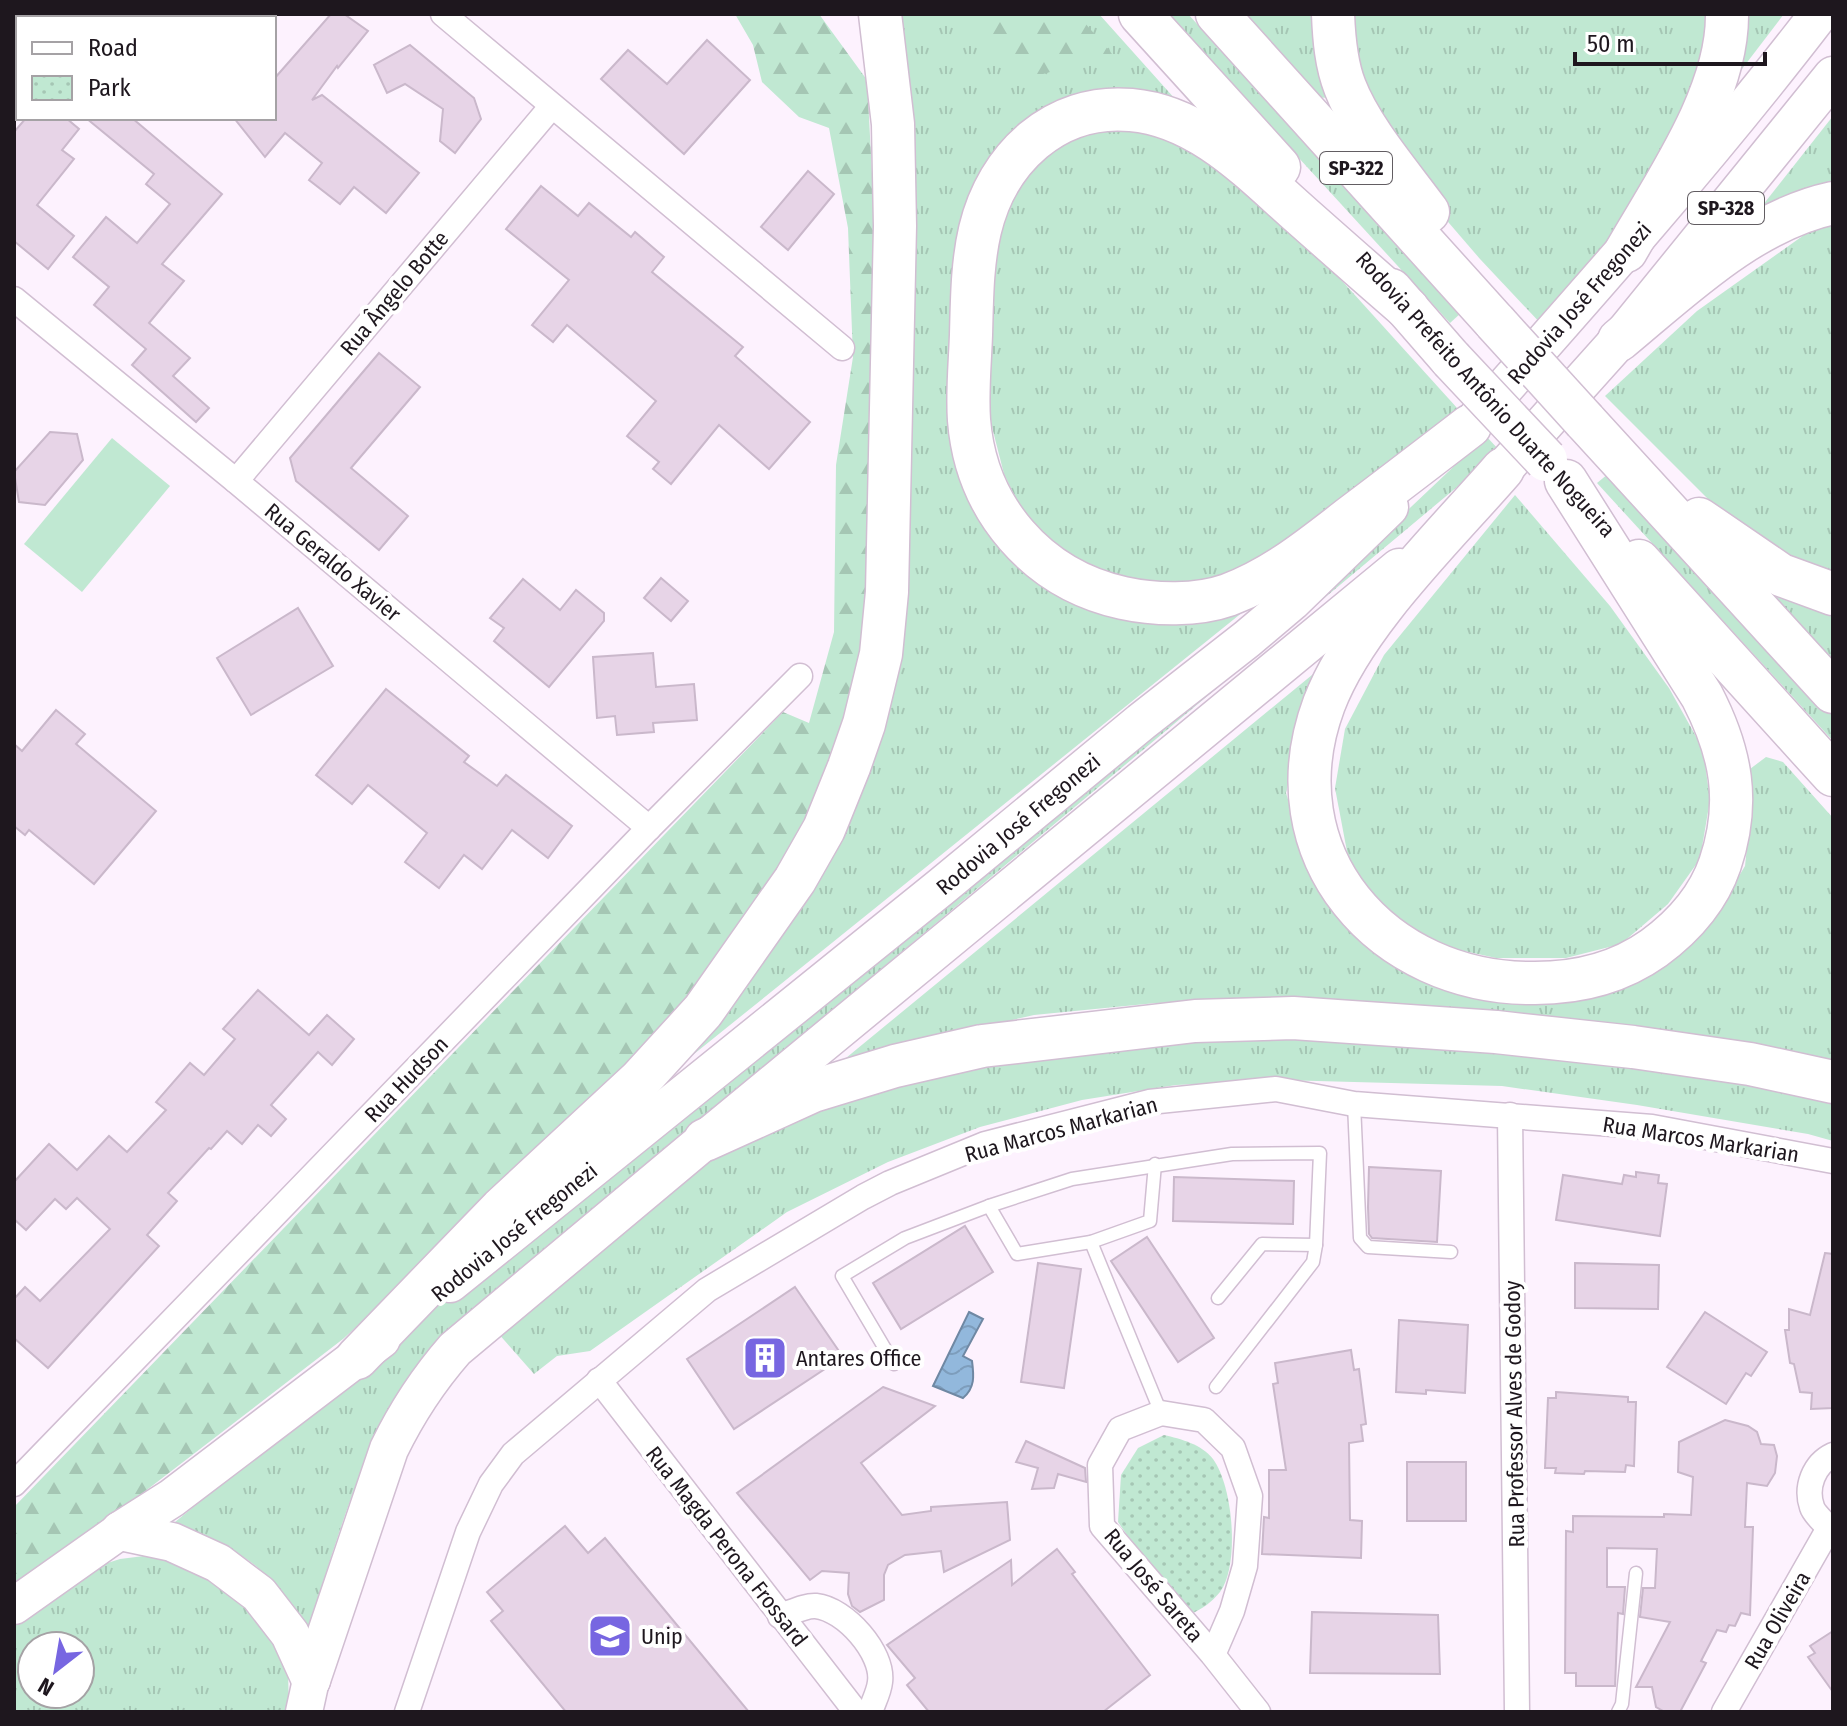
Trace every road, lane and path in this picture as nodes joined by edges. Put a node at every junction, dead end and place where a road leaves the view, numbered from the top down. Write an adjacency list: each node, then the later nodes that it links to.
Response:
1 (443, 14): 9 (street)
2 (880, 14): 38 (highway)
3 (1140, 14): 13 (highway, Rodovia Prefeito Antônio Duarte Nogueira / SP-322)
4 (1217, 14): 14 (highway, SP-322)
5 (1333, 14): 14 (highway)
6 (1727, 14): 11 (highway)
7 (1819, 14): 11 (highway, Rodovia José Fregonezi / SP-328)
8 (1833, 76): 15 (highway, Rodovia José Fregonezi / SP-328)
9 (552, 106): 16 (street); 21 (street, Rua Ângelo Botte)
10 (1833, 203): 15 (highway)
11 (1626, 251): 17 (highway, Rodovia José Fregonezi / SP-328)
12 (14, 299): 21 (street, Rua Geraldo Xavier)
13 (1408, 309): 17 (highway); 20 (highway, Rodovia Prefeito Antônio Duarte Nogueira / SP-322, bridge)
14 (1495, 322): 18 (highway, SP-322, bridge)
15 (1619, 340): 19 (highway, Rodovia José Fregonezi / SP-328)
16 (842, 348)
17 (1470, 426): 38 (highway, Rodovia José Fregonezi)
18 (1614, 453): 22 (highway); 24 (highway, SP-322)
19 (1503, 469): 20 (highway); 30 (highway, Rodovia José Fregonezi)
20 (1556, 470): 25 (highway, Rodovia Prefeito Antônio Duarte Nogueira / SP-322)
21 (236, 481): 26 (street, Rua Geraldo Xavier)
22 (1833, 594)
23 (800, 676): 26 (street, Rua Hudson)
24 (1833, 692)
25 (1833, 775)
26 (649, 828): 44 (street, Rua Hudson)
27 (1833, 1082): 30 (highway)
28 (1354, 1104): 29 (street, Rua Marcos Markarian); 36 (lane); 40 (street, Rua Marcos Markarian)
29 (1510, 1115): 31 (street, Rua Marcos Markarian); 56 (street, Rua Professor Alves de Godoy)
30 (705, 1140): 51 (highway, Rodovia José Fregonezi)
31 (1833, 1161)
32 (1155, 1164): 33 (lane); 34 (lane); 35 (lane)
33 (989, 1206): 34 (lane); 39 (lane)
34 (1091, 1242): 42 (lane)
35 (1316, 1245): 37 (lane); 41 (lane)
36 (1451, 1252)
37 (1218, 1298)
38 (357, 1358): 46 (highway, Rodovia José Fregonezi)
39 (894, 1364)
40 (599, 1380): 49 (street, Rua Magda Perona Frossard); 52 (street, Rua Marcos Markarian)
41 (1216, 1387)
42 (1161, 1413): 50 (street, Rua José Sareta); 50 (street, Rua José Sareta)
43 (1833, 1455): 45 (street)
44 (14, 1484)
45 (1831, 1528): 58 (street, Rua Oliveira)
46 (120, 1531): 48 (main road); 51 (highway)
47 (1636, 1573): 57 (lane)
48 (14, 1606)
49 (780, 1616): 53 (street, Rua Magda Perona Frossard); 54 (street)
50 (1213, 1655): 55 (street, Rua José Sareta)
51 (307, 1704)
52 (407, 1712)
53 (856, 1712)
54 (870, 1712)
55 (1258, 1712)
56 (1517, 1712)
57 (1618, 1712)
58 (1724, 1712)

